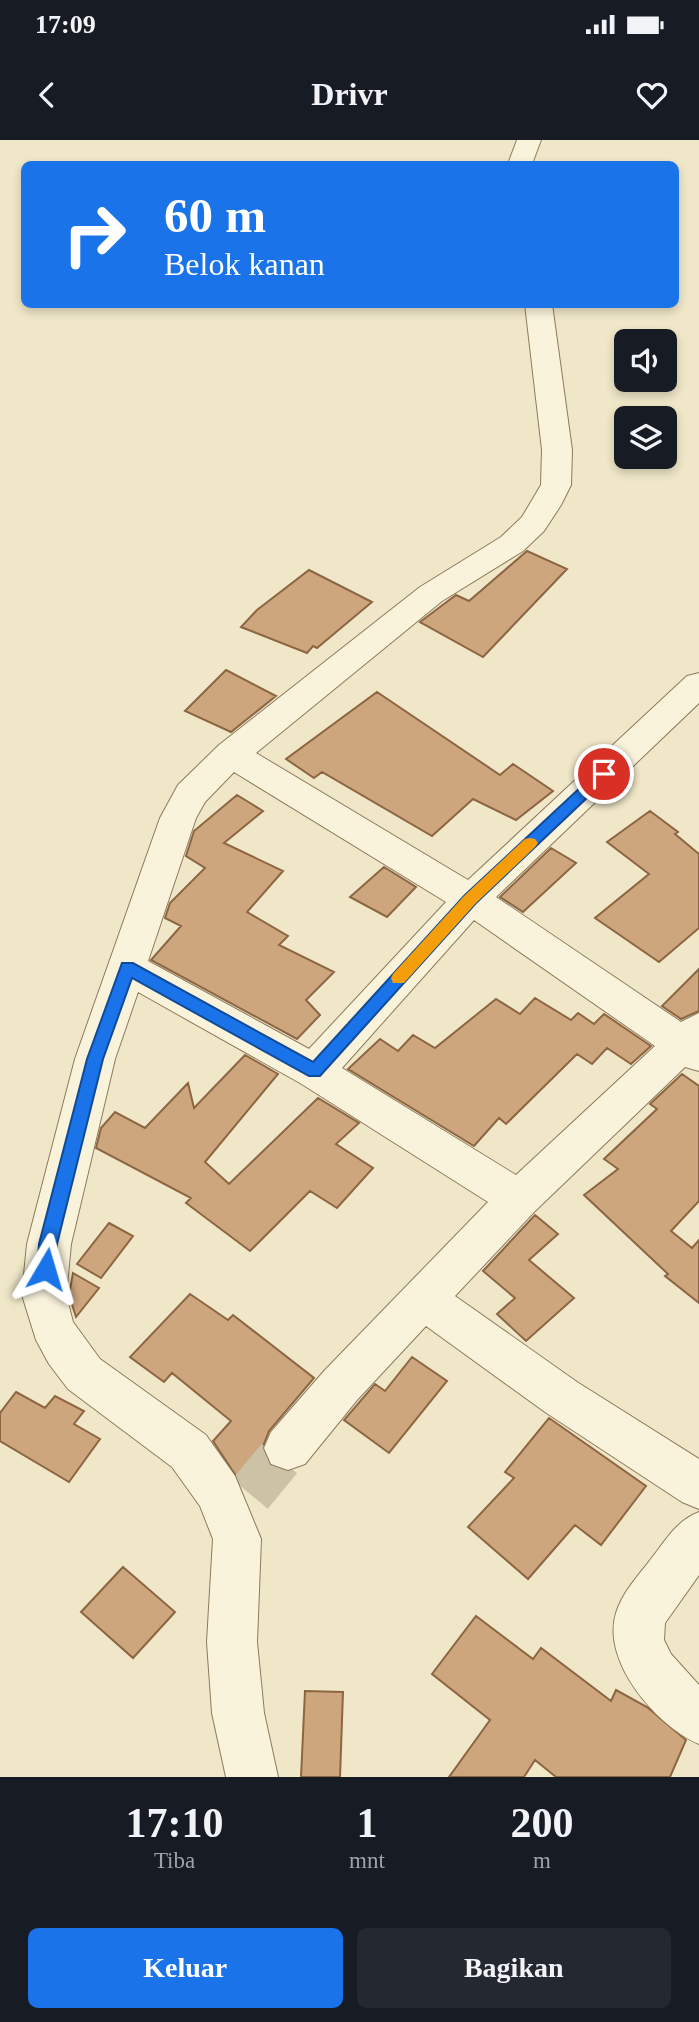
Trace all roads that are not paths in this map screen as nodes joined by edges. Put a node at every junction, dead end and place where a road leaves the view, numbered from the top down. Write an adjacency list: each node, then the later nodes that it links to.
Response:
1 (529, 140): 2 (street)
2 (521, 161)
3 (539, 308): 5 (street)
4 (699, 684): 6 (street)
5 (231, 754): 6 (street); 7 (street)
6 (471, 899): 8 (street); 9 (street)
7 (127, 968): 9 (street); 16 (street)
8 (694, 1043): 10 (street)
9 (314, 1071): 10 (street)
10 (519, 1199): 11 (street)
11 (422, 1298): 12 (street); 13 (street)
12 (288, 1448)
13 (699, 1486)
14 (699, 1535): 15 (street)
15 (699, 1718)
16 (252, 1777)

